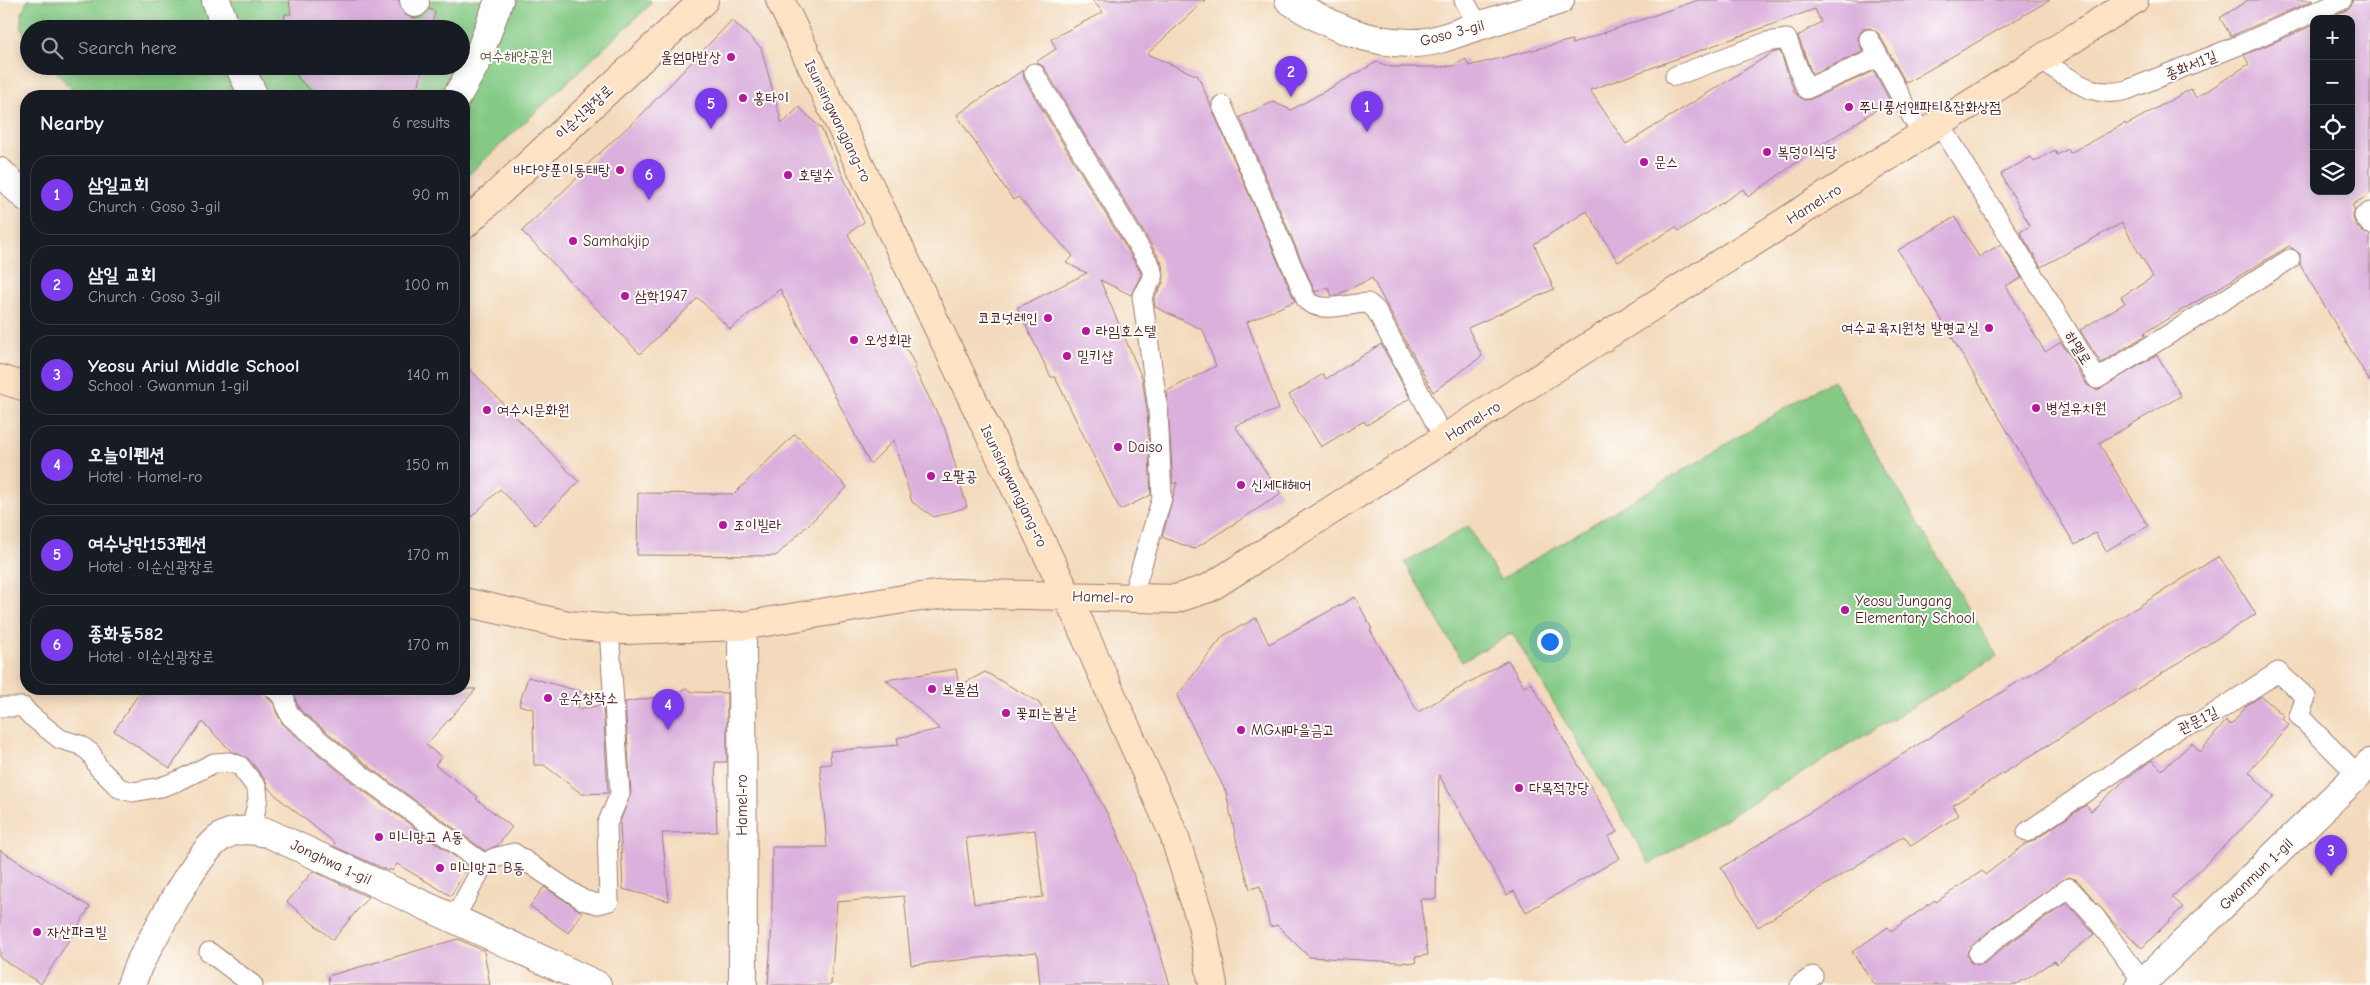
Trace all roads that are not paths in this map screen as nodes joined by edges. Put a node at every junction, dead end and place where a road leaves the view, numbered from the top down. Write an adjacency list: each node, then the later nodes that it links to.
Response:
1 (216, 0): 10 (street)
2 (499, 0): 15 (street)
3 (704, 0): 27 (street, 이순신광장로)
4 (780, 0): 33 (street, Isunsingwangjang-ro)
5 (1289, 0): 11 (street, Goso 3-gil)
6 (1464, 0): 11 (lane)
7 (1560, 0): 11 (street, Goso 3-gil)
8 (2134, 0): 14 (street, Hamel-ro)
9 (2342, 0): 14 (lane, 종화서1길)
10 (223, 20)
11 (1479, 26)
12 (1869, 39): 13 (lane)
13 (1879, 57): 19 (lane); 23 (lane)
14 (2040, 60): 23 (street, Hamel-ro)
15 (470, 73)
16 (1034, 73): 34 (lane)
17 (244, 75): 20 (street)
18 (469, 75): 21 (street)
19 (1675, 76)
20 (251, 90)
21 (460, 90)
22 (1222, 105): 32 (lane)
23 (1931, 130): 29 (lane, 하멜로); 32 (street, Hamel-ro)
24 (0, 172): 25 (street)
25 (20, 191)
26 (2370, 212): 28 (lane)
27 (470, 219)
28 (2370, 224)
29 (2290, 259)
30 (0, 379): 31 (street)
31 (20, 385)
32 (1444, 439): 34 (street, Hamel-ro)
33 (1067, 595): 34 (street, Hamel-ro); 36 (street, Hamel-ro); 52 (street, Isunsingwangjang-ro)
34 (1132, 598)
35 (470, 603): 37 (street, Hamel-ro)
36 (742, 626): 37 (street, Hamel-ro); 51 (street, Hamel-ro)
37 (609, 629): 43 (lane)
38 (281, 695): 43 (lane)
39 (0, 707): 41 (lane)
40 (2364, 769): 42 (lane, 관문1길); 47 (street, Gwanmun 1-gil)
41 (251, 830): 44 (street, Jonghwa 1-gil); 48 (street, Jonghwa 1-gil)
42 (2027, 832)
43 (484, 864): 44 (lane)
44 (454, 919): 50 (street, Jonghwa 1-gil)
45 (209, 952): 49 (lane)
46 (1978, 954): 47 (lane)
47 (2142, 984)
48 (131, 985)
49 (253, 985)
50 (596, 985)
51 (743, 985)
52 (1213, 985)

